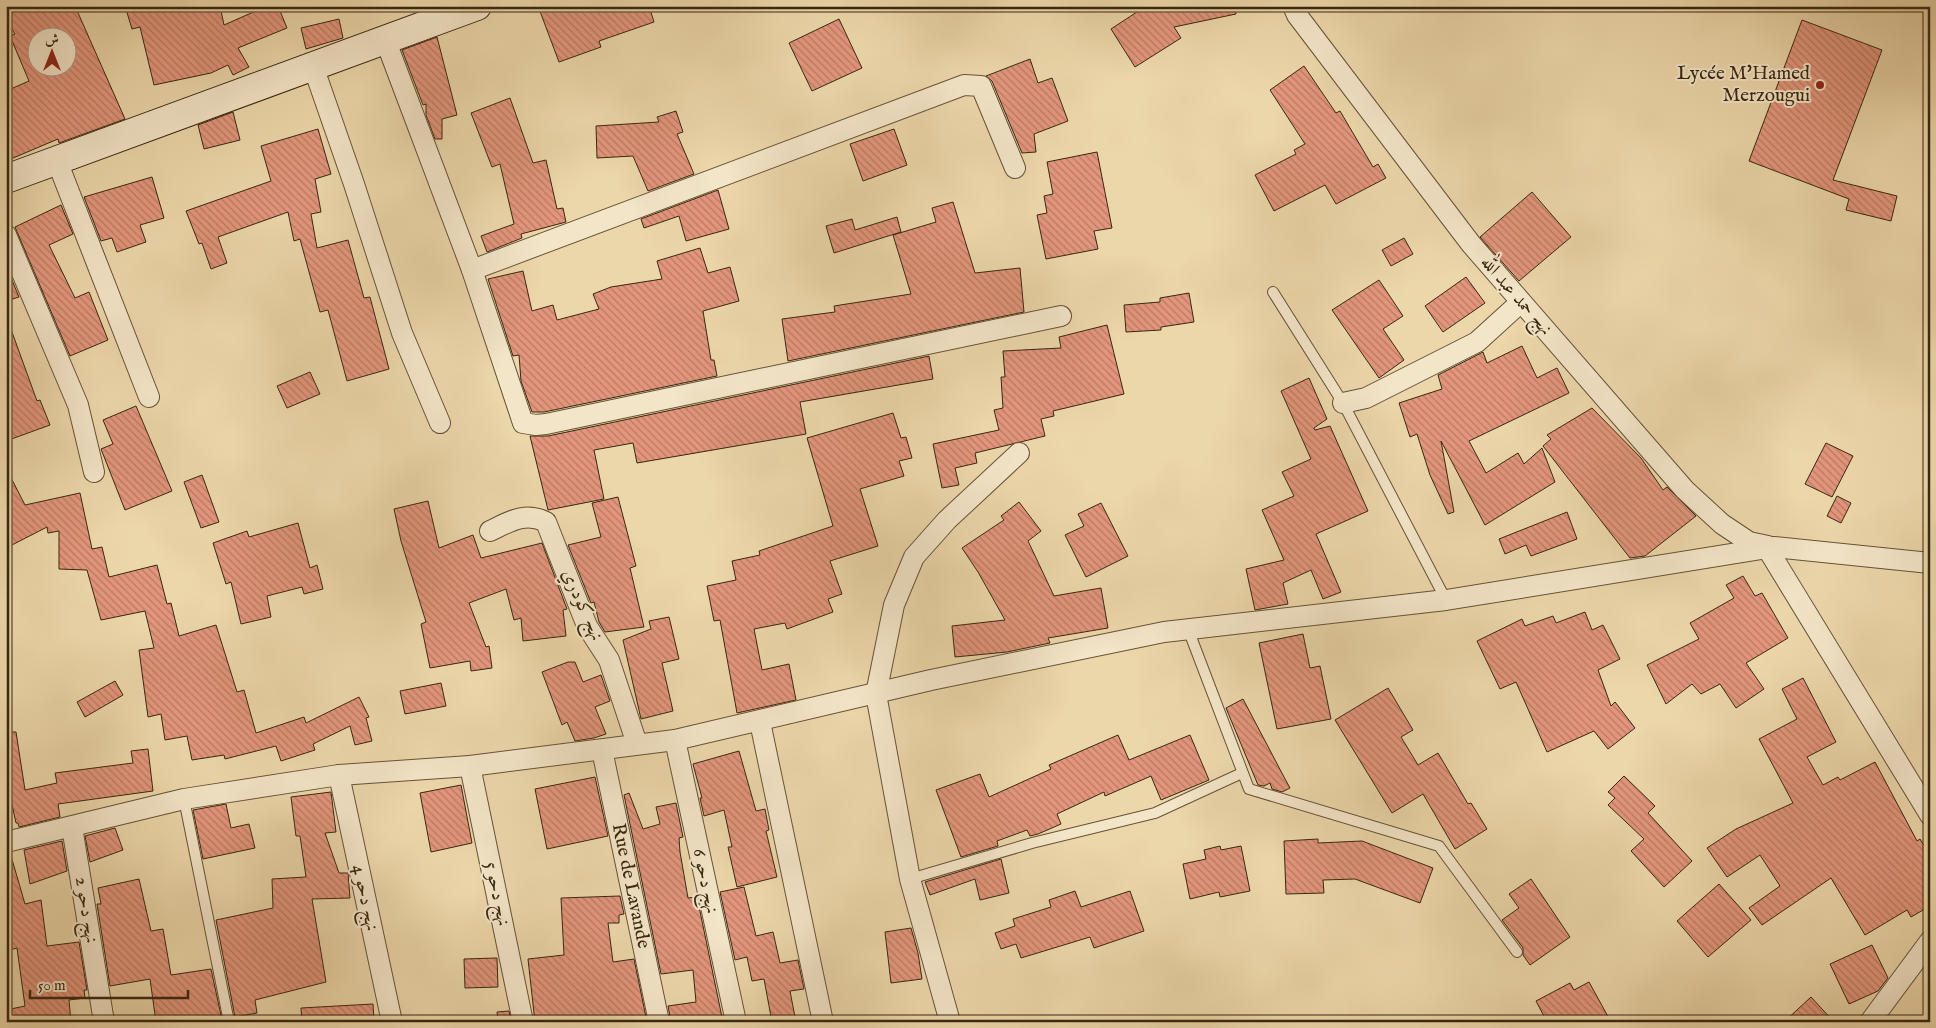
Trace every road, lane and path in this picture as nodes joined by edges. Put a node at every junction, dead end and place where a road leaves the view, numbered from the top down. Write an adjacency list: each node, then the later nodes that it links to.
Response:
1 (477, 6): 3 (street)
2 (1293, 6): 12 (street, نهج حمد عبد الله)
3 (430, 14): 4 (street)
4 (385, 39): 5 (street); 10 (street)
5 (313, 66): 6 (street); 16 (street)
6 (57, 161): 8 (street); 14 (street)
7 (1015, 168): 10 (street)
8 (6, 179)
9 (6, 235): 18 (street)
10 (472, 270): 13 (street)
11 (1273, 292): 15 (lane)
12 (1521, 302): 15 (street); 20 (street, نهج حمد عبد الله)
13 (1062, 316)
14 (149, 396)
15 (1343, 404): 22 (lane)
16 (440, 423)
17 (1019, 453): 24 (street)
18 (94, 472)
19 (490, 531): 27 (street, نهج كودري)
20 (1770, 548): 21 (street); 22 (street); 33 (street)
21 (1930, 563)
22 (1446, 600): 23 (street)
23 (1188, 630): 24 (street); 30 (lane)
24 (876, 694): 25 (street); 36 (street)
25 (760, 722): 26 (street); 45 (street)
26 (675, 740): 27 (street); 44 (street, نهج دحو 6)
27 (637, 744): 28 (street)
28 (602, 750): 29 (street); 43 (street, Rue de Lavande)
29 (470, 766): 31 (street); 42 (street, نهج دحو 5)
30 (1242, 773): 36 (lane); 38 (lane)
31 (339, 775): 32 (street); 41 (street, نهج دحو 4)
32 (184, 799): 34 (street); 40 (lane)
33 (1930, 815)
34 (72, 827): 35 (street); 39 (street, نهج دحو 2)
35 (6, 842)
36 (910, 879): 46 (street)
37 (1930, 941): 47 (street)
38 (1517, 952)
39 (104, 1022)
40 (230, 1022)
41 (392, 1022)
42 (523, 1022)
43 (658, 1022)
44 (736, 1022)
45 (823, 1022)
46 (950, 1022)
47 (1870, 1022)

